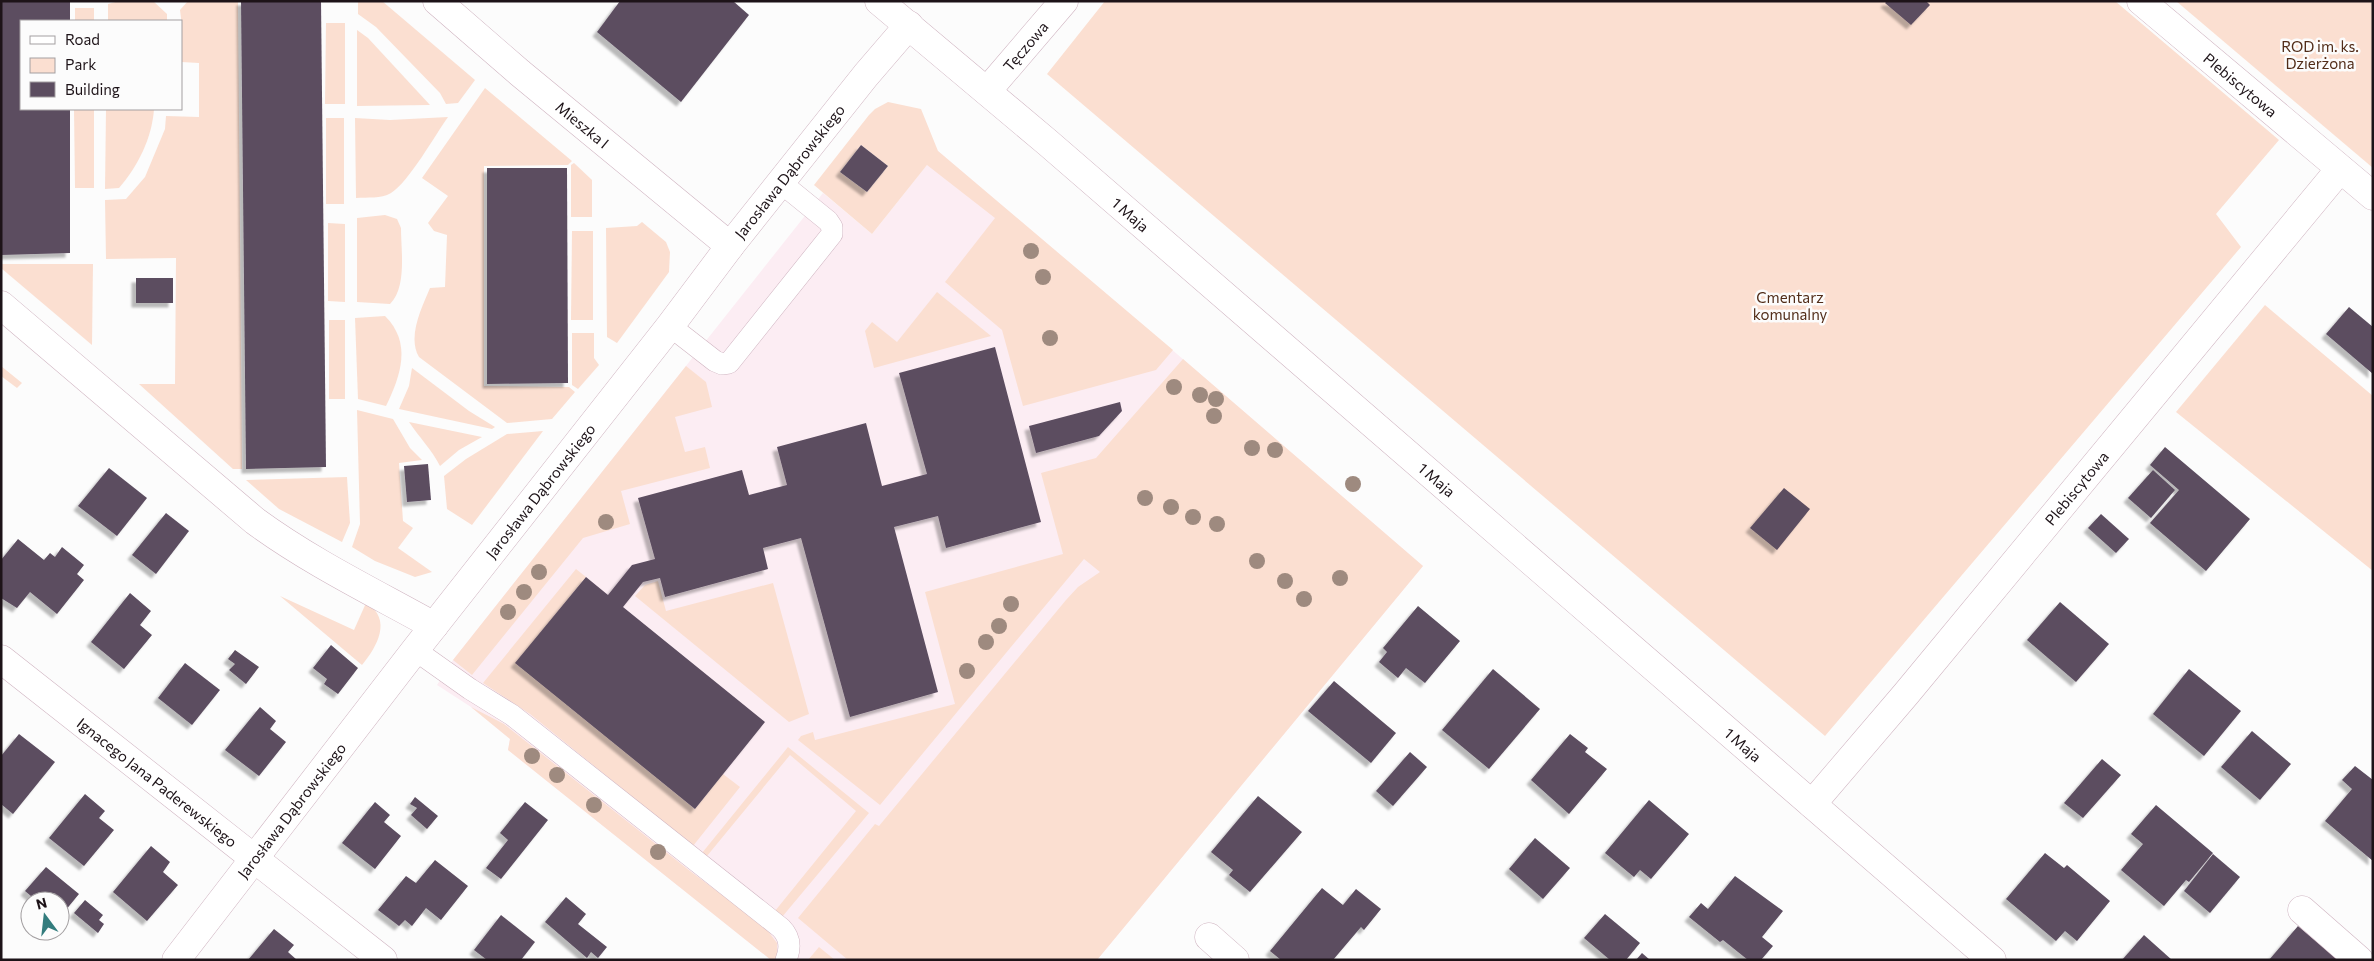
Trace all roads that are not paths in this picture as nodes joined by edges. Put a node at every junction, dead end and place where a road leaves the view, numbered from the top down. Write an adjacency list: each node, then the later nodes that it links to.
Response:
1 (879, 1): 5 (street, 1 Maja)
2 (1064, 1): 6 (street, Tęczowa)
3 (2141, 1): 7 (street, Plebiscytowa)
4 (438, 2): 10 (street, Mieszka I)
5 (909, 25): 6 (street, 1 Maja); 8 (street, Jarosława Dąbrowskiego)
6 (987, 91): 16 (street, 1 Maja)
7 (2340, 169): 9 (street, Plebiscytowa); 16 (street, Plebiscytowa)
8 (780, 182): 10 (street, Jarosława Dąbrowskiego); 12 (lane)
9 (2373, 196)
10 (730, 246): 12 (street, Jarosława Dąbrowskiego)
11 (1, 305): 13 (street)
12 (670, 326): 13 (street, Jarosława Dąbrowskiego)
13 (434, 626): 14 (street, Jarosława Dąbrowskiego)
14 (415, 650): 17 (street, Jarosława Dąbrowskiego); 22 (lane)
15 (1, 659): 17 (street, Ignacego Jana Paderewskiego)
16 (1812, 804): 24 (street, 1 Maja)
17 (254, 859): 20 (street, Jarosława Dąbrowskiego); 21 (street, Ignacego Jana Paderewskiego)
18 (2302, 910): 25 (street)
19 (1209, 937): 23 (street)
20 (176, 960)
21 (383, 960)
22 (786, 960)
23 (1235, 960)
24 (1992, 960)
25 (2358, 960)

